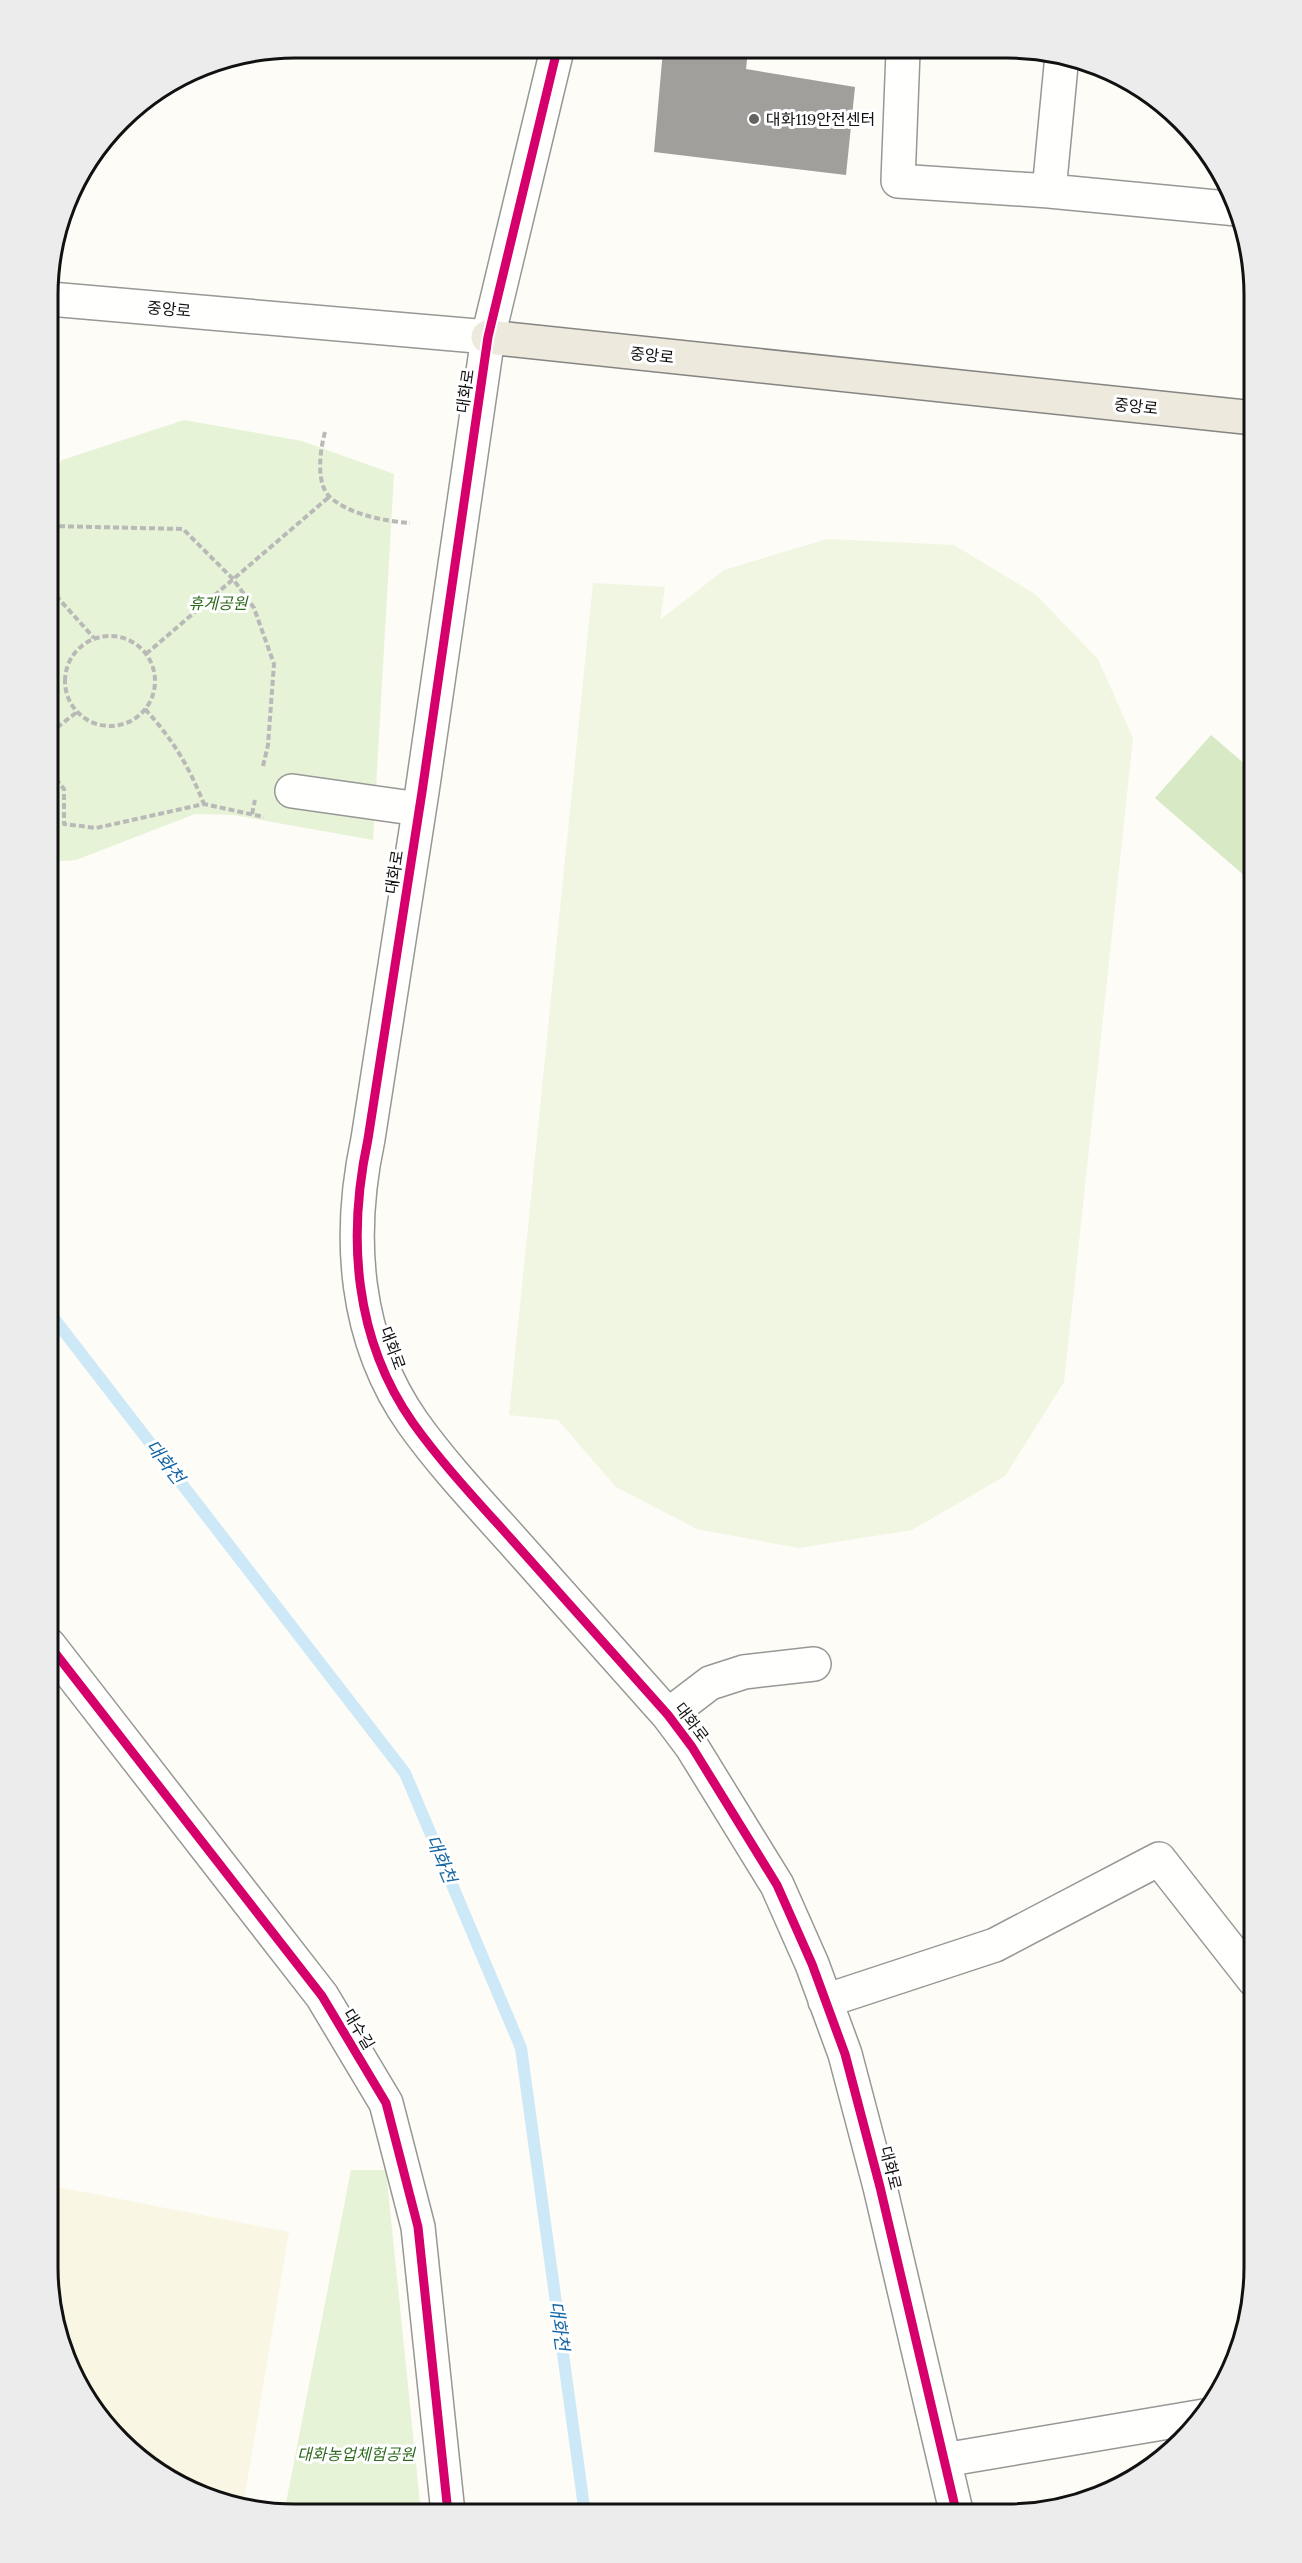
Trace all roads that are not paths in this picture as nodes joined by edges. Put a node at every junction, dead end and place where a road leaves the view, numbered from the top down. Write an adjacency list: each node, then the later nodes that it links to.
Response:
1 (555, 58): 7 (street, 대화로)
2 (903, 58): 4 (street)
3 (1061, 65): 4 (street)
4 (1049, 190): 5 (street)
5 (1225, 204)
6 (58, 300): 7 (street, 중앙로)
7 (488, 337): 8 (main road, 중앙로); 10 (street, 대화로)
8 (1244, 417)
9 (292, 790): 10 (street)
10 (419, 809): 13 (street, 대화로)
11 (58, 1657): 18 (street, 대수길)
12 (814, 1664): 13 (street)
13 (668, 1715): 15 (street, 대화로)
14 (1244, 1967): 15 (street)
15 (825, 2001): 17 (street, 대화로)
16 (1190, 2418): 17 (street)
17 (945, 2460): 19 (street, 대화로)
18 (447, 2504)
19 (955, 2504)

